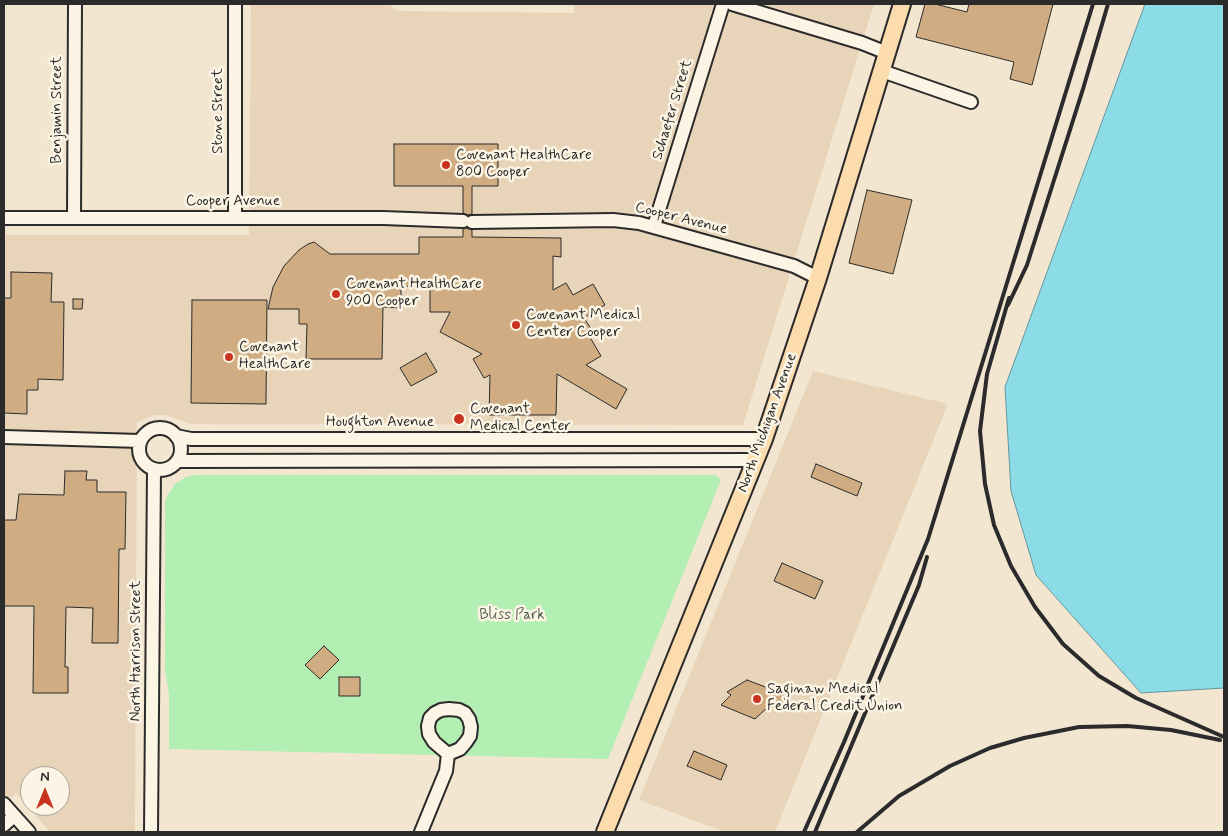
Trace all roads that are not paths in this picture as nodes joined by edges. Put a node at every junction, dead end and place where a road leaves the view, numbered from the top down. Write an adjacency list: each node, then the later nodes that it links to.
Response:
1 (75, 4): 9 (street, Benjamin Street)
2 (235, 4): 11 (street, Stone Street)
3 (723, 4): 12 (street, Schaefer Street)
4 (732, 4): 6 (street)
5 (902, 4): 6 (main road, North Michigan Avenue)
6 (887, 53): 7 (main road, North Michigan Avenue)
7 (882, 71): 8 (street); 13 (main road, North Michigan Avenue)
8 (971, 102)
9 (74, 217): 10 (street, Cooper Avenue); 11 (street, Cooper Avenue)
10 (4, 218)
11 (235, 218): 12 (street, Cooper Avenue)
12 (654, 226): 13 (street, Cooper Avenue)
13 (818, 278): 16 (main road, North Michigan Avenue)
14 (176, 436): 16 (street, Houghton Avenue); 17 (street); 19 (street)
15 (4, 437): 17 (street)
16 (764, 439): 18 (main road, North Michigan Avenue)
17 (140, 441): 20 (street)
18 (756, 460): 19 (street); 28 (main road, North Michigan Avenue)
19 (178, 461): 20 (street)
20 (154, 470): 26 (street, North Harrison Street)
21 (448, 754): 27 (street)
22 (4, 804): 23 (street)
23 (14, 816): 24 (street); 25 (street)
24 (4, 825)
25 (28, 832)
26 (151, 832)
27 (421, 832)
28 (605, 832)

